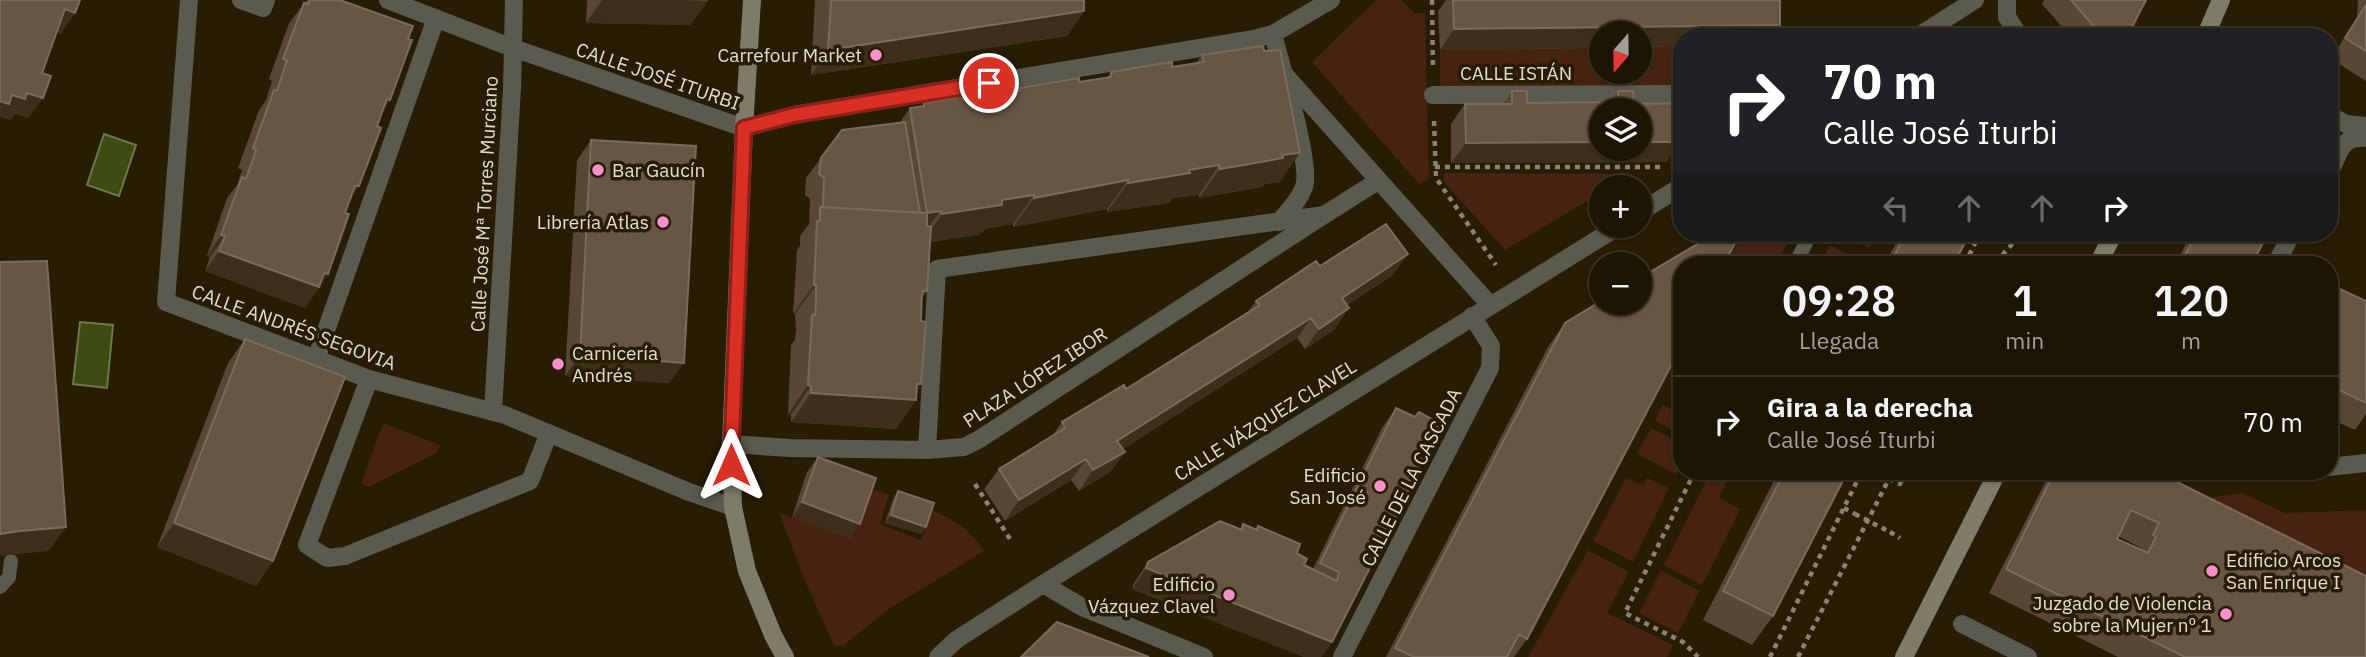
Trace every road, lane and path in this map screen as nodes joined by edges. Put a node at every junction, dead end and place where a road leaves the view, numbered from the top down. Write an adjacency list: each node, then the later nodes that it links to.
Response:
1 (189, 0): 41 (street, CALLE ANDRÉS SEGOVIA)
2 (241, 0): 3 (street)
3 (266, 0)
4 (387, 0): 12 (street, CALLE JOSÉ ITURBI)
5 (514, 0): 17 (street, Calle José Mª Torres Murciano)
6 (752, 0): 24 (main road)
7 (1331, 0): 16 (street, CALLE JOSÉ ITURBI)
8 (1432, 0): 20 (path)
9 (1975, 0): 13 (street)
10 (2007, 0): 14 (street)
11 (2221, 0): 15 (main road)
12 (436, 18): 17 (street, CALLE JOSÉ ITURBI); 41 (street)
13 (1931, 28)
14 (2015, 28)
15 (2209, 28)
16 (1273, 34): 18 (street); 24 (street, CALLE JOSÉ ITURBI)
17 (513, 48): 24 (street, CALLE JOSÉ ITURBI); 43 (street, Calle José Mª Torres Murciano)
18 (1283, 74): 30 (street); 34 (street)
19 (1673, 94): 20 (street, CALLE ISTÁN)
20 (1433, 95): 28 (path)
21 (2338, 120): 22 (street)
22 (2346, 124): 23 (street); 26 (street)
23 (2366, 126)
24 (744, 128): 45 (main road)
25 (2366, 138): 27 (street)
26 (2338, 140)
27 (2338, 156)
28 (1436, 167): 29 (path); 38 (path)
29 (1664, 167)
30 (1378, 181): 33 (street, PLAZA LÓPEZ IBOR); 39 (street)
31 (1673, 192): 32 (street)
32 (1652, 205)
33 (1324, 215): 34 (street, PLAZA LÓPEZ IBOR); 46 (street, PLAZA LÓPEZ IBOR)
34 (1279, 222): 46 (street, PLAZA LÓPEZ IBOR)
35 (1599, 238): 39 (street, CALLE VÁZQUEZ CLAVEL)
36 (2014, 242): 37 (path)
37 (2002, 256)
38 (1496, 265)
39 (1490, 305): 40 (street, CALLE VÁZQUEZ CLAVEL)
40 (1472, 316): 59 (street, CALLE VÁZQUEZ CLAVEL); 65 (street, CALLE DE LA CASCADA)
41 (316, 359): 42 (street, CALLE ANDRÉS SEGOVIA)
42 (369, 379): 43 (street, CALLE ANDRÉS SEGOVIA); 44 (street)
43 (493, 411): 44 (street, CALLE ANDRÉS SEGOVIA)
44 (549, 433): 54 (street, CALLE ANDRÉS SEGOVIA)
45 (731, 444): 46 (street); 54 (main road)
46 (927, 450)
47 (2366, 463): 48 (street)
48 (2338, 466)
49 (1691, 480): 66 (path)
50 (1858, 480): 55 (path)
51 (1888, 480): 68 (path)
52 (1994, 480): 69 (main road)
53 (975, 484): 57 (path)
54 (733, 507): 62 (main road)
55 (1844, 508): 56 (path, bridge); 67 (path)
56 (1900, 538)
57 (1010, 540)
58 (11, 561): 60 (lane)
59 (1043, 584): 63 (street, CALLE VÁZQUEZ CLAVEL); 64 (street)
60 (0, 587)
61 (1962, 624): 70 (street)
62 (785, 657)
63 (938, 657)
64 (1204, 657)
65 (1342, 657)
66 (1698, 657)
67 (1770, 657)
68 (1798, 657)
69 (1905, 657)
70 (2028, 657)

